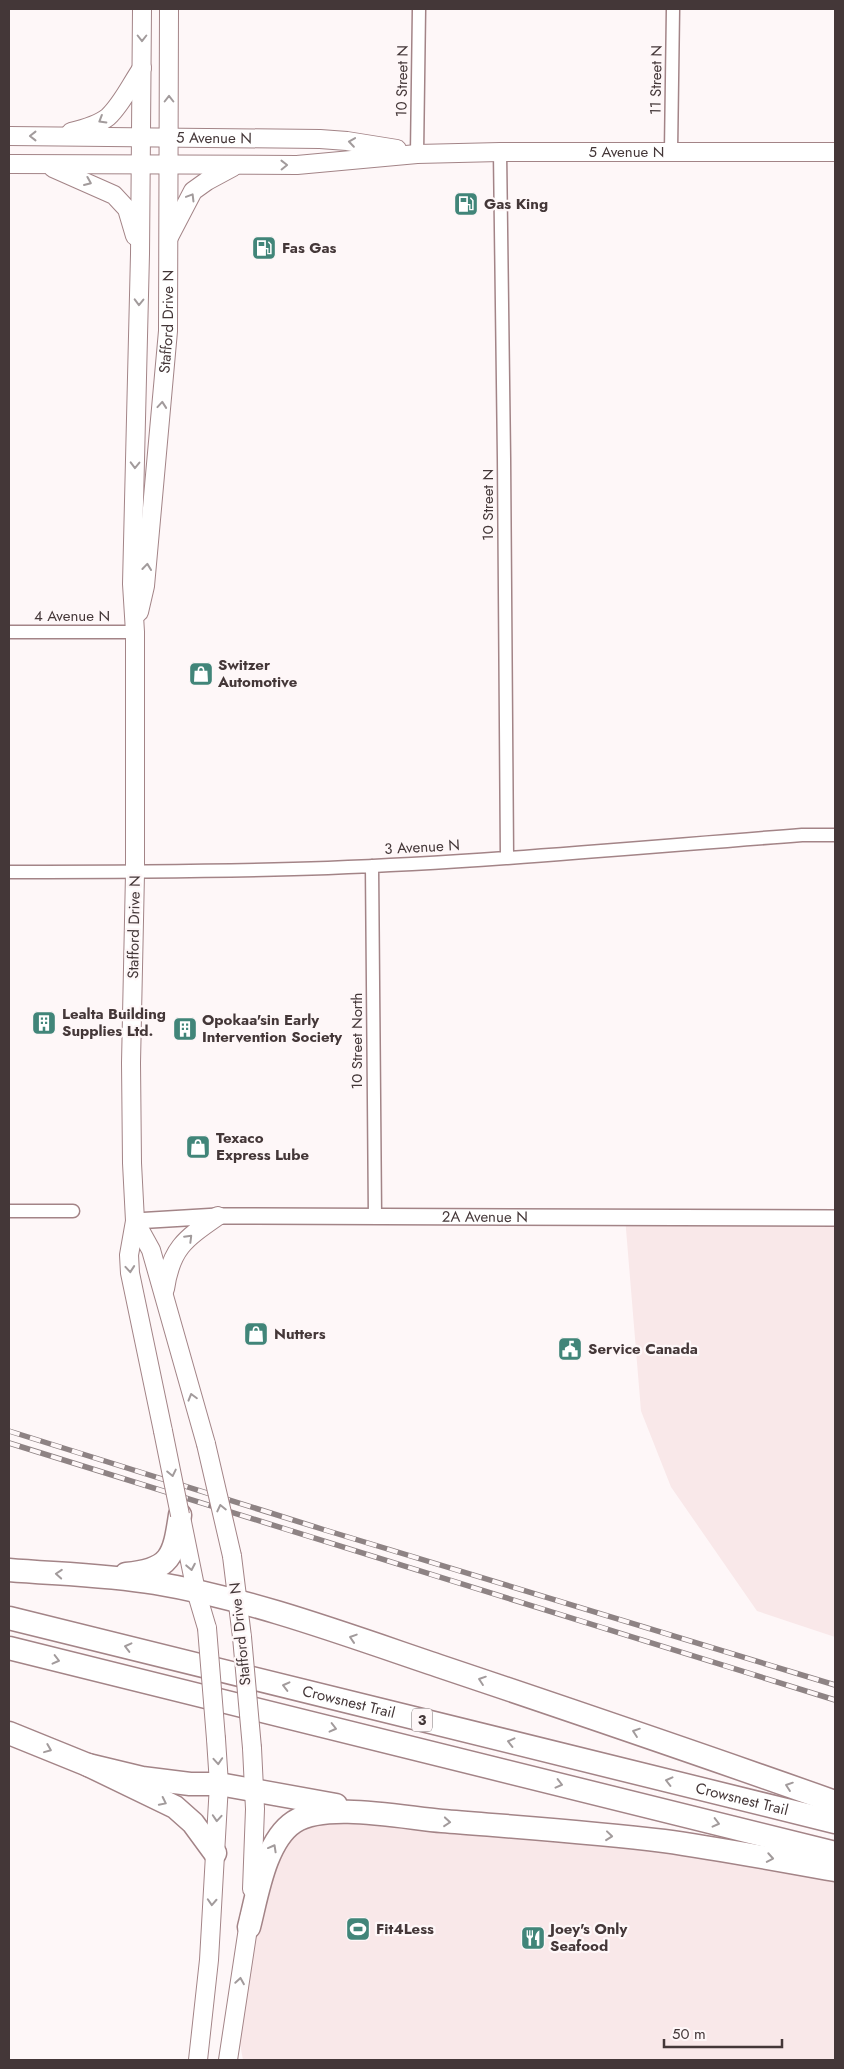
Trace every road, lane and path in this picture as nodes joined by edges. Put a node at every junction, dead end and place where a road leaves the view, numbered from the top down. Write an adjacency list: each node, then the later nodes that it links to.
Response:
1 (142, 9): 5 (main road, Stafford Drive N, one-way to 5)
2 (169, 9): 9 (main road, Stafford Drive N, one-way to 2)
3 (419, 9): 13 (street, 10 Street N)
4 (673, 9): 10 (street, 11 Street N)
5 (142, 68): 7 (main road, one-way to 7); 8 (main road, Stafford Drive N)
6 (9, 136): 7 (main road, 5 Avenue N, one-way to 6)
7 (57, 136): 8 (main road, 5 Avenue N)
8 (141, 137): 9 (main road, 5 Avenue N); 16 (main road, Stafford Drive N)
9 (168, 137): 13 (main road, 5 Avenue N, one-way to 9); 17 (main road, Stafford Drive N)
10 (671, 151): 11 (main road, 5 Avenue N); 12 (main road, 5 Avenue N)
11 (500, 152): 13 (main road, 5 Avenue N); 24 (street, 10 Street N)
12 (835, 152)
13 (417, 154): 18 (main road, 5 Avenue N, one-way to 13)
14 (9, 164): 15 (main road, 5 Avenue N)
15 (43, 164): 16 (main road, 5 Avenue N); 20 (main road, one-way to 20)
16 (140, 165): 17 (main road, 5 Avenue N); 20 (main road, Stafford Drive N)
17 (168, 165): 18 (main road, 5 Avenue N); 19 (main road, Stafford Drive N)
18 (236, 166): 19 (main road, one-way to 18)
19 (168, 240): 22 (main road, Stafford Drive N, one-way to 19)
20 (140, 254): 22 (main road, Stafford Drive N, one-way to 22)
21 (9, 632): 22 (street, 4 Avenue N)
22 (135, 632): 27 (main road, Stafford Drive N)
23 (835, 835): 24 (street, 3 Avenue N)
24 (507, 858): 25 (street, 3 Avenue N)
25 (372, 866): 27 (street, 3 Avenue N); 31 (street, 10 Street North)
26 (9, 872): 27 (street, 3 Avenue N)
27 (135, 873): 33 (main road, Stafford Drive N)
28 (9, 1211): 29 (street)
29 (73, 1211)
30 (218, 1216): 31 (street, 2A Avenue N); 33 (street, 2A Avenue N); 34 (main road, one-way to 30)
31 (375, 1216): 32 (street, 2A Avenue N)
32 (835, 1218)
33 (135, 1221): 34 (main road, Stafford Drive N); 35 (main road, Stafford Drive N, one-way to 35, bridge)
34 (164, 1297): 40 (main road, Stafford Drive N, one-way to 34, bridge)
35 (180, 1515): 36 (highway)
36 (181, 1541): 38 (highway); 39 (main road, one-way to 39)
37 (9, 1570): 38 (highway, one-way to 37)
38 (108, 1576): 39 (highway)
39 (196, 1591): 40 (highway); 45 (main road, one-way to 45, bridge)
40 (237, 1601): 46 (main road, Stafford Drive N, bridge); 47 (highway, one-way to 40)
41 (9, 1618): 49 (highway, Crowsnest Trail / 3, one-way to 41)
42 (9, 1648): 51 (highway, Crowsnest Trail / 3, one-way to 51)
43 (9, 1733): 44 (highway, one-way to 44)
44 (88, 1765): 45 (highway); 50 (highway, one-way to 50)
45 (219, 1784): 46 (highway); 50 (main road, one-way to 50)
46 (255, 1788): 48 (highway); 53 (main road, Stafford Drive N)
47 (835, 1802)
48 (398, 1816): 52 (highway, one-way to 52); 53 (highway, one-way to 48)
49 (835, 1822)
50 (215, 1853): 55 (main road, one-way to 55)
51 (835, 1853)
52 (835, 1870)
53 (249, 1927): 54 (main road, Stafford Drive N, one-way to 53)
54 (233, 2030): 58 (main road, Stafford Drive N); 59 (main road)
55 (202, 2032): 56 (main road); 57 (main road)
56 (189, 2060)
57 (198, 2060)
58 (228, 2060)
59 (238, 2060)

